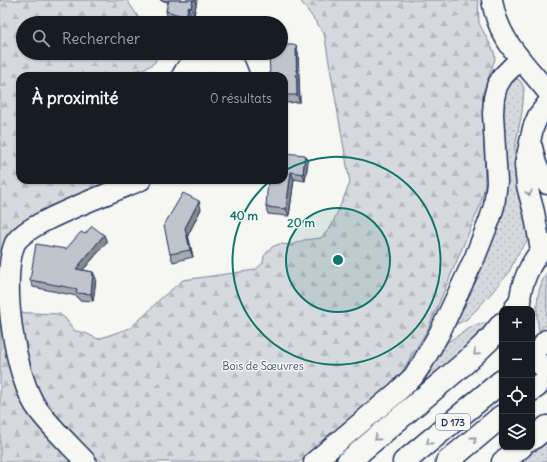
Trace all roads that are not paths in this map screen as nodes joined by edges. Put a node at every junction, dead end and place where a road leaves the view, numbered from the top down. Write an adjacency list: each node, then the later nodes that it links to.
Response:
1 (492, 0): 2 (street)
2 (520, 59): 5 (street); 21 (street)
3 (184, 72): 4 (street)
4 (238, 72)
5 (547, 92)
6 (547, 104): 7 (street)
7 (530, 141): 9 (street); 10 (street, one-way to 10)
8 (131, 184): 20 (street)
9 (547, 184)
10 (544, 247): 11 (street)
11 (518, 306)
12 (499, 328): 22 (highway, one-way to 22)
13 (541, 345): 15 (street)
14 (499, 383): 23 (highway, D 173, one-way to 23)
15 (539, 383)
16 (499, 419): 24 (highway, D 173, one-way to 16)
17 (547, 426): 18 (highway)
18 (535, 436)
19 (517, 450): 25 (highway)
20 (86, 462)
21 (314, 462)
22 (348, 462)
23 (404, 462)
24 (447, 462)
25 (503, 462)

